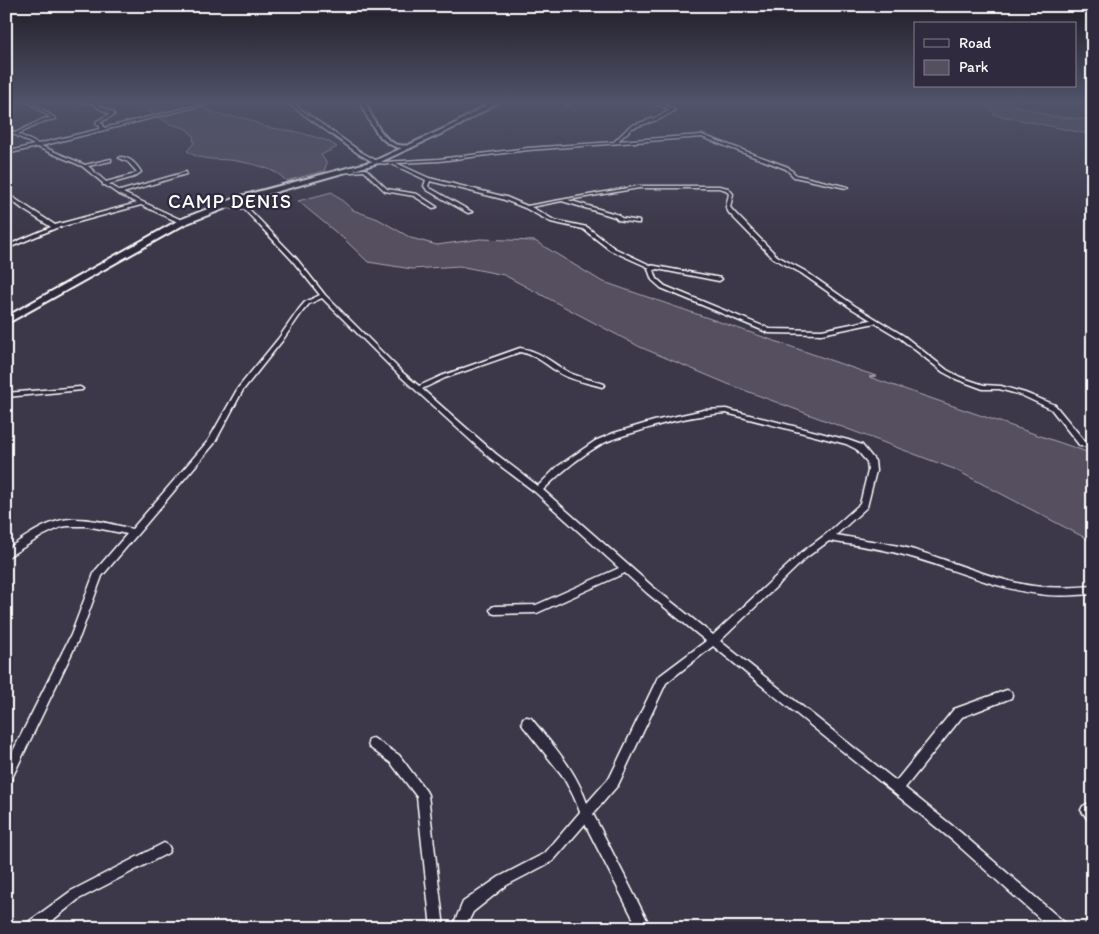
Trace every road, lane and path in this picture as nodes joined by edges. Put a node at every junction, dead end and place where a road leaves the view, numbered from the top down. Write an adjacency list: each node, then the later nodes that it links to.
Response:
1 (36, 145): 8 (street); 13 (street)
2 (348, 145): 11 (street)
3 (390, 145): 7 (main road)
4 (414, 145): 7 (highway)
5 (583, 145): 12 (street)
6 (726, 145): 18 (street)
7 (394, 150): 11 (highway)
8 (6, 153)
9 (121, 158): 17 (street)
10 (110, 160): 13 (street)
11 (376, 162): 12 (street); 14 (highway)
12 (393, 163): 16 (street)
13 (84, 166): 17 (street)
14 (340, 172): 23 (highway); 24 (street)
15 (185, 174): 19 (street)
16 (428, 179): 25 (street); 26 (street)
17 (104, 184): 19 (street)
18 (846, 187)
19 (119, 193): 22 (street)
20 (6, 194): 29 (street)
21 (562, 200): 25 (street); 28 (street); 34 (street)
22 (140, 202): 27 (street); 29 (street)
23 (244, 203): 27 (highway); 33 (street)
24 (435, 207)
25 (527, 207): 31 (street)
26 (470, 212)
27 (182, 222): 35 (highway)
28 (637, 222)
29 (54, 227): 30 (street)
30 (6, 248)
31 (655, 268): 32 (street); 34 (street)
32 (719, 279)
33 (323, 296): 37 (street); 42 (street)
34 (875, 320): 40 (street)
35 (6, 321)
36 (602, 385): 37 (street)
37 (418, 389): 41 (street)
38 (80, 390): 39 (street)
39 (7, 396)
40 (1083, 444)
41 (538, 490): 43 (street); 45 (street)
42 (133, 532): 44 (street); 52 (street)
43 (828, 536): 46 (street); 48 (street)
44 (6, 555)
45 (626, 569): 47 (street); 48 (street)
46 (1093, 590)
47 (494, 610)
48 (714, 640): 53 (street); 54 (street)
49 (1007, 695): 53 (street)
50 (527, 722): 54 (street)
51 (374, 743): 57 (street)
52 (6, 778)
53 (897, 789): 60 (street)
54 (586, 813): 58 (street); 59 (street)
55 (164, 849): 56 (street)
56 (32, 928)
57 (438, 928)
58 (458, 928)
59 (645, 928)
60 (1060, 928)

